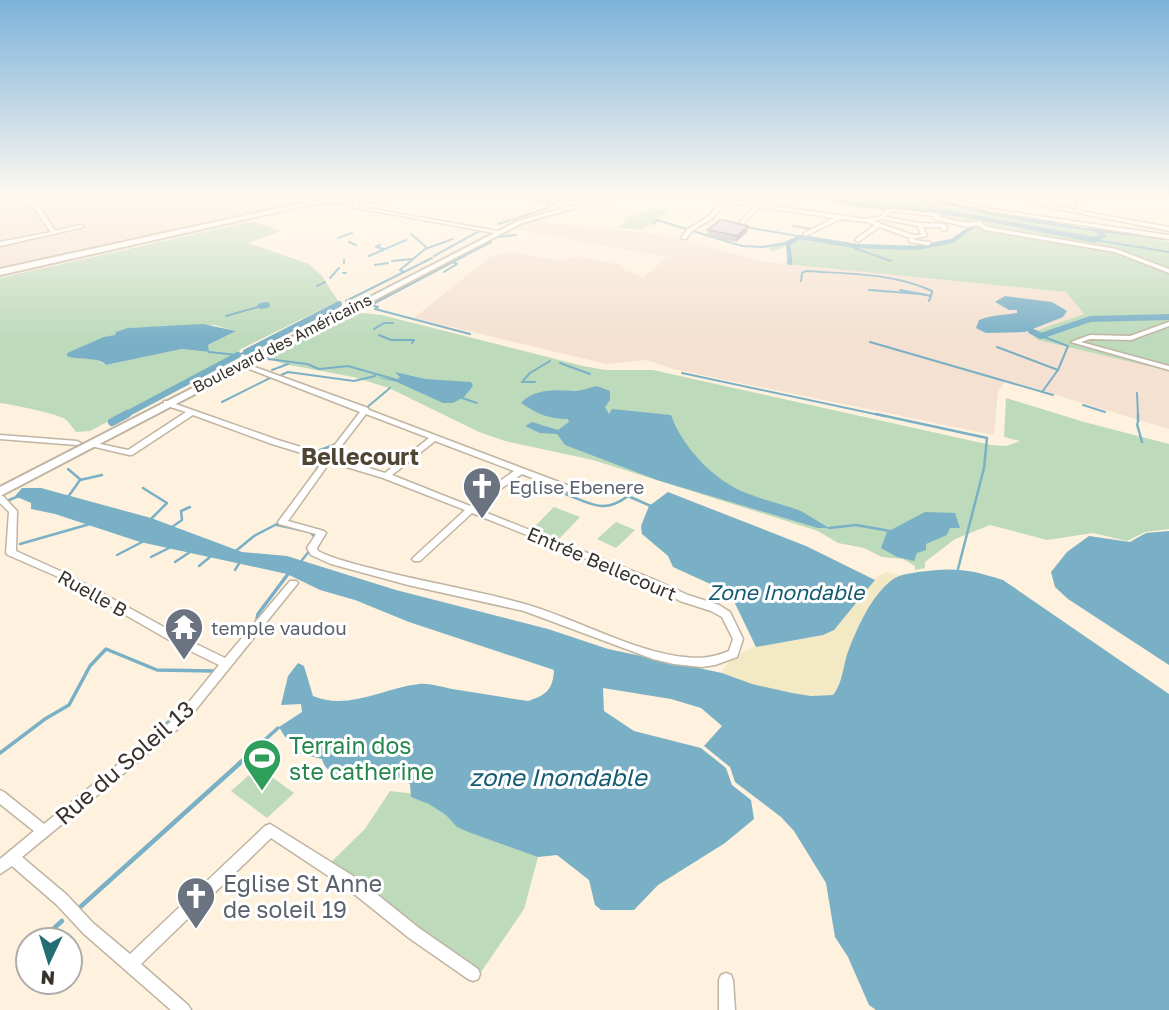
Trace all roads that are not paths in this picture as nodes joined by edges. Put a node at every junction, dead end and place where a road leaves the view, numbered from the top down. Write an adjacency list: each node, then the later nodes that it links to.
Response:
1 (121, 245): 6 (main road)
2 (468, 245): 15 (main road, Boulevard des Américains)
3 (469, 245): 8 (main road, Boulevard des Américains)
4 (1083, 245): 5 (street)
5 (1169, 271)
6 (0, 272)
7 (1169, 324): 9 (street)
8 (241, 364): 10 (main road, Boulevard des Américains); 11 (street)
9 (1169, 368)
10 (167, 403): 12 (street, Entrée Bellecourt); 16 (main road, Boulevard des Américains)
11 (365, 410): 14 (street); 17 (street)
12 (192, 412): 16 (street); 17 (street, Entrée Bellecourt)
13 (0, 437): 15 (street)
14 (435, 437): 18 (street); 19 (street)
15 (77, 443): 20 (main road, Boulevard des Américains)
16 (91, 443): 21 (main road, Boulevard des Américains)
17 (329, 457): 19 (street, Entrée Bellecourt); 24 (street, Entrée Bellecourt)
18 (520, 471): 22 (street); 24 (street)
19 (386, 476): 24 (street, Entrée Bellecourt)
20 (0, 482)
21 (0, 492)
22 (577, 492)
23 (0, 498): 25 (street)
24 (471, 509): 27 (street)
25 (11, 553): 26 (street); 29 (street, Ruelle B)
26 (0, 557)
27 (417, 559)
28 (293, 583): 29 (street, Rue du Soleil 13)
29 (227, 664): 31 (street, Rue du Soleil 13)
30 (0, 796): 31 (street)
31 (43, 831): 32 (street, Rue du Soleil 13)
32 (12, 857): 33 (street, Rue du Soleil 13); 34 (street)
33 (0, 867)
34 (130, 964): 35 (street); 37 (street)
35 (473, 974)
36 (726, 980): 38 (street)
37 (183, 1010)
38 (727, 1010)

